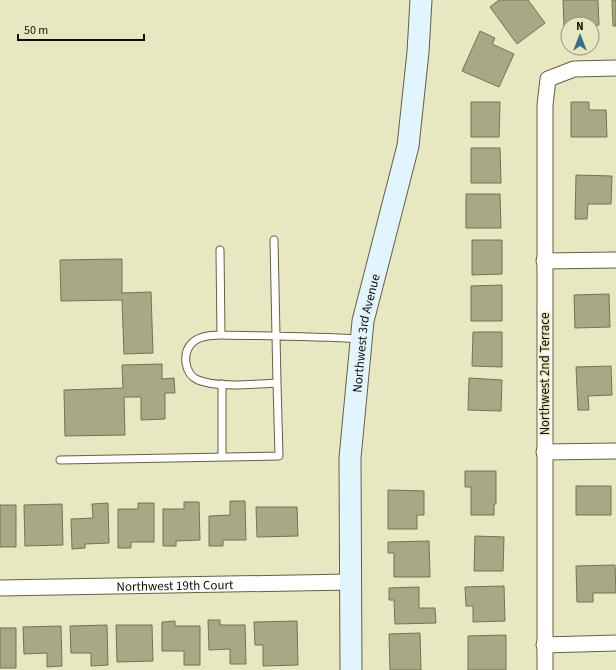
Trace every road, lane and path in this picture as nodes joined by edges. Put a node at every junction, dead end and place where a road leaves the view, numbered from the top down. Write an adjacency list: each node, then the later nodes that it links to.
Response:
1 (421, 0): 9 (street, Northwest 3rd Avenue)
2 (616, 68): 6 (street, Northwest 2nd Terrace)
3 (274, 240): 8 (lane)
4 (220, 250): 7 (lane)
5 (616, 260): 6 (street)
6 (544, 261): 13 (street, Northwest 2nd Terrace)
7 (221, 335): 8 (lane); 10 (lane)
8 (276, 336): 9 (lane); 11 (lane)
9 (362, 339): 16 (street, Northwest 3rd Avenue)
10 (222, 384): 11 (lane); 14 (lane)
11 (277, 384): 14 (lane)
12 (616, 450): 13 (street)
13 (544, 452): 19 (street, Northwest 2nd Terrace)
14 (222, 457): 15 (lane)
15 (60, 460)
16 (350, 582): 17 (street, Northwest 19th Court); 20 (street, Northwest 3rd Avenue)
17 (0, 588)
18 (616, 644): 19 (street)
19 (544, 645): 21 (street, Northwest 2nd Terrace)
20 (351, 670)
21 (545, 670)

